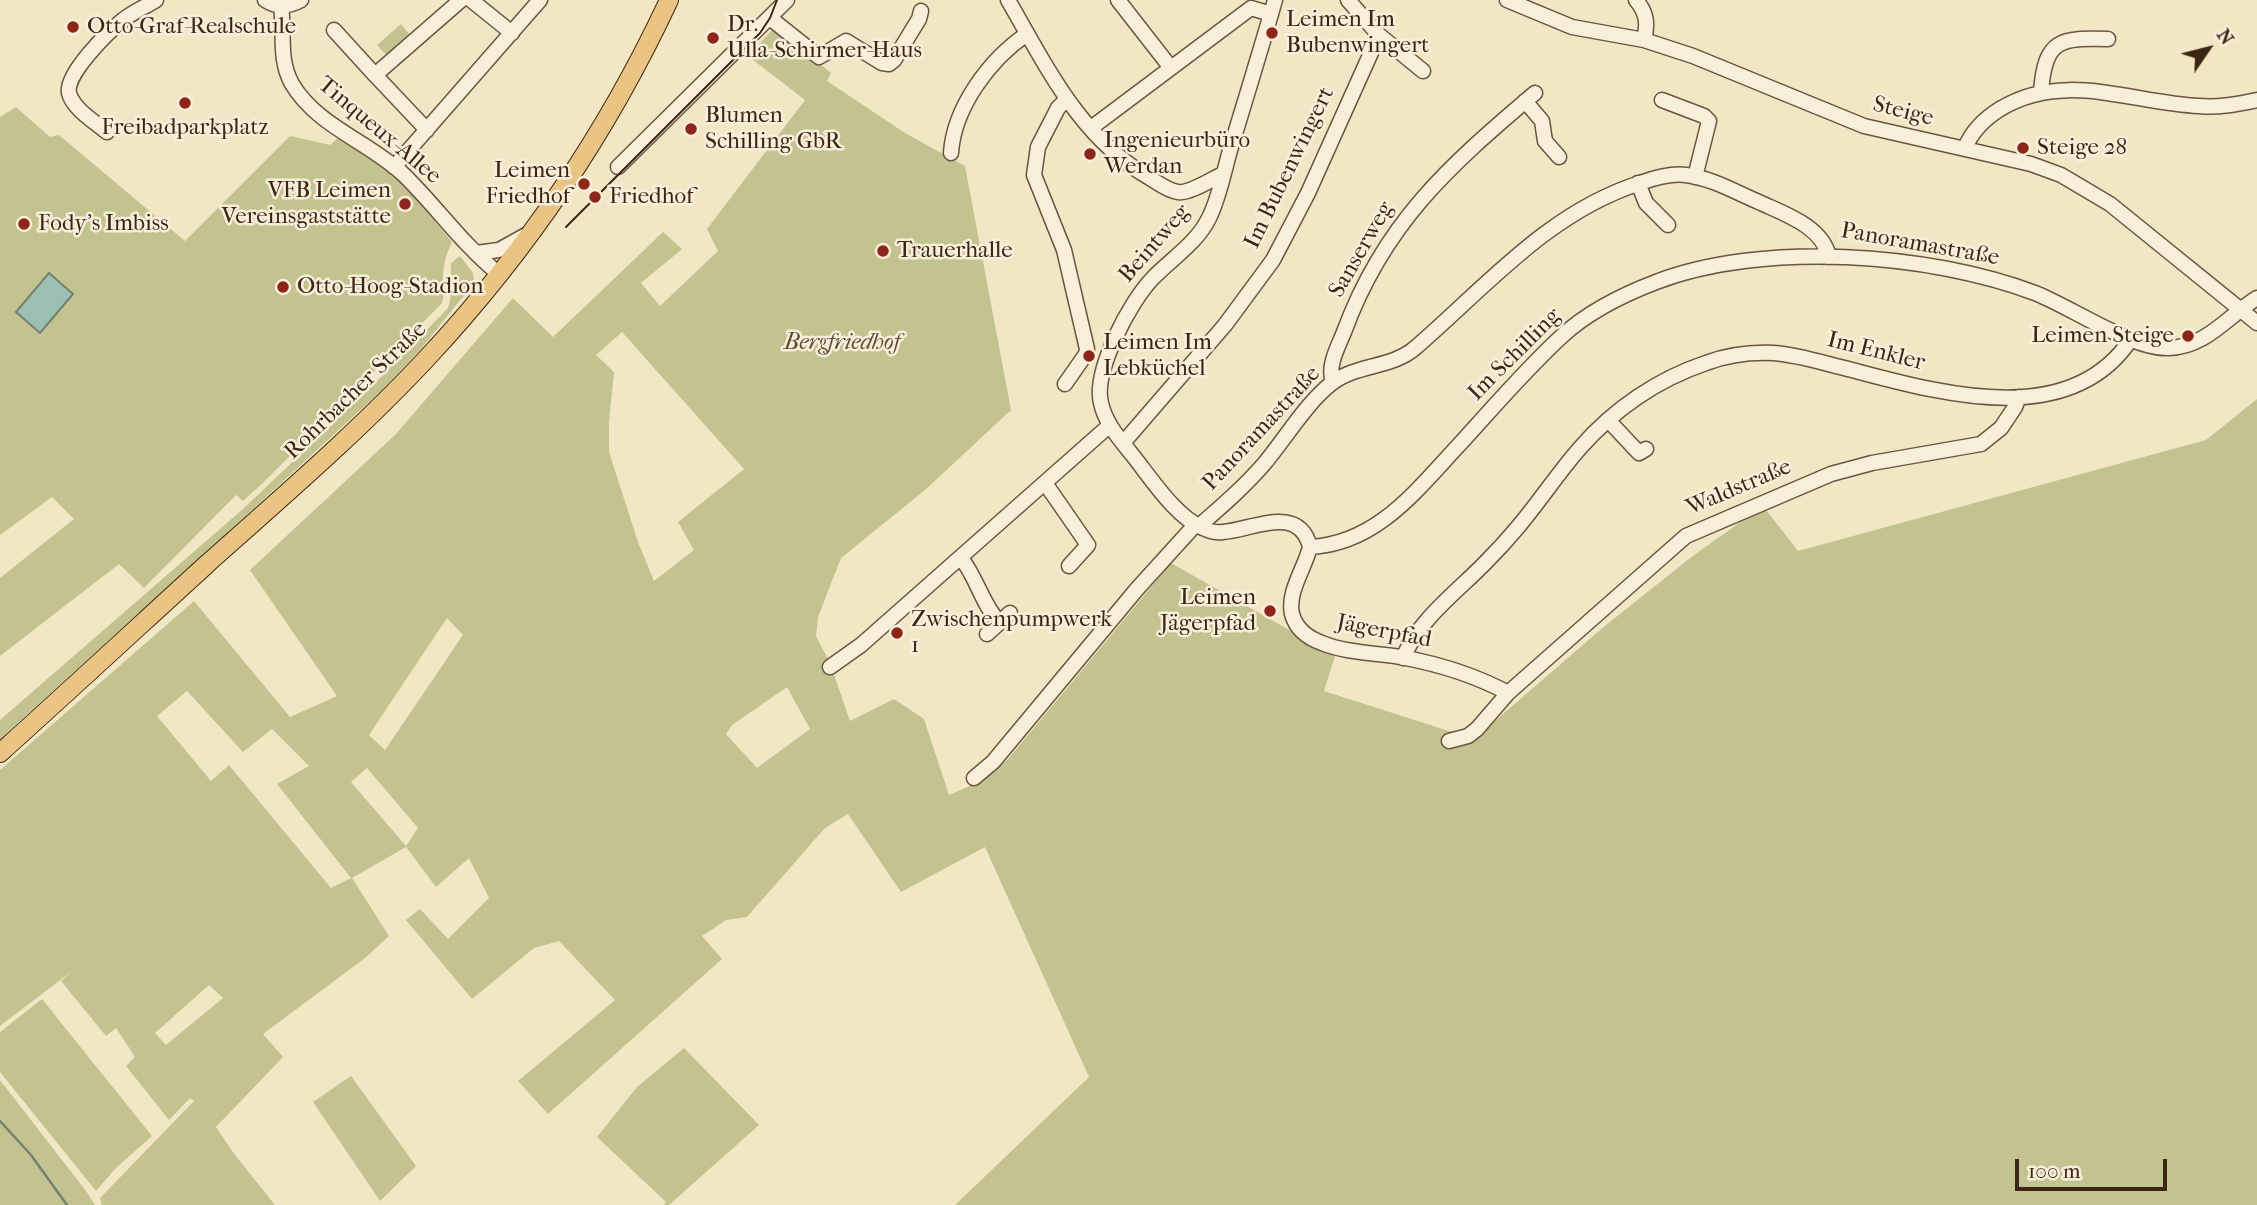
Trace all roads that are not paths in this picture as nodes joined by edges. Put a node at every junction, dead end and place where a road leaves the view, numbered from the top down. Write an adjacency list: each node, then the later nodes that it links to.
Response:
1 (156, 0): 34 (street)
2 (265, 0): 15 (street)
3 (301, 0): 15 (street)
4 (461, 0): 27 (street)
5 (471, 0): 20 (street)
6 (540, 0): 20 (street)
7 (669, 0): 44 (main road, Rohrbacher Straße)
8 (787, 0): 18 (street)
9 (1008, 0): 21 (street)
10 (1118, 0): 25 (street)
11 (1348, 0): 22 (street)
12 (1507, 0): 24 (street, Steige)
13 (1636, 0): 24 (street)
14 (1248, 4): 16 (street); 25 (street)
15 (281, 6): 38 (street, Tinqueux-Allee)
16 (1273, 7): 40 (street, Beintweg)
17 (921, 11): 18 (street)
18 (770, 18): 39 (street)
19 (334, 30): 27 (street)
20 (512, 33): 33 (street)
21 (1027, 34): 29 (street); 36 (street)
22 (1379, 35): 26 (street); 57 (street, Im Bubenwingert)
23 (2108, 39): 28 (street)
24 (1644, 40): 35 (street, Steige)
25 (1171, 68): 32 (street)
26 (1423, 71)
27 (375, 75): 33 (street)
28 (2041, 92): 31 (street); 35 (street)
29 (1066, 100): 32 (street); 53 (street)
30 (1662, 100): 41 (street)
31 (2257, 100)
32 (1091, 128): 40 (street)
33 (427, 130): 38 (street)
34 (107, 132)
35 (1965, 148): 49 (street, Steige)
36 (951, 153)
37 (1559, 157): 52 (street, Sanserweg)
38 (394, 167): 45 (street, Tinqueux-Allee)
39 (618, 167)
40 (1223, 174): 56 (street, Beintweg)
41 (1695, 177): 42 (street, Panoramastraße); 46 (street, Panoramastraße)
42 (1638, 183): 43 (street); 52 (street, Panoramastraße)
43 (1668, 225)
44 (531, 233): 45 (street); 47 (main road, Rohrbacher Straße)
45 (476, 253): 47 (street, Tinqueux-Allee)
46 (1829, 257): 51 (street, Panoramastraße); 61 (street, Im Schilling)
47 (499, 274): 69 (main road, Rohrbacher Straße)
48 (2257, 298): 49 (street, Panoramastraße)
49 (2240, 309): 50 (street, Steige); 51 (street, Panoramastraße)
50 (2257, 323)
51 (2131, 339): 54 (street, Im Enkler)
52 (1333, 382): 60 (street, Panoramastraße)
53 (1065, 384)
54 (2019, 397): 55 (street, Im Enkler); 67 (street, Waldstraße)
55 (1608, 420): 58 (street); 65 (street, Im Enkler)
56 (1110, 425): 57 (street, Beintweg); 59 (street)
57 (1123, 443): 60 (street, Beintweg)
58 (1640, 454)
59 (1045, 483): 62 (street); 63 (street)
60 (1197, 525): 61 (street); 70 (street, Panoramastraße)
61 (1310, 547): 65 (street, Jägerpfad)
62 (961, 558): 64 (street); 66 (street)
63 (1069, 566)
64 (987, 634)
65 (1404, 658): 67 (street, Jägerpfad)
66 (830, 667)
67 (1508, 693): 68 (street)
68 (1449, 741)
69 (0, 752)
70 (974, 778)

